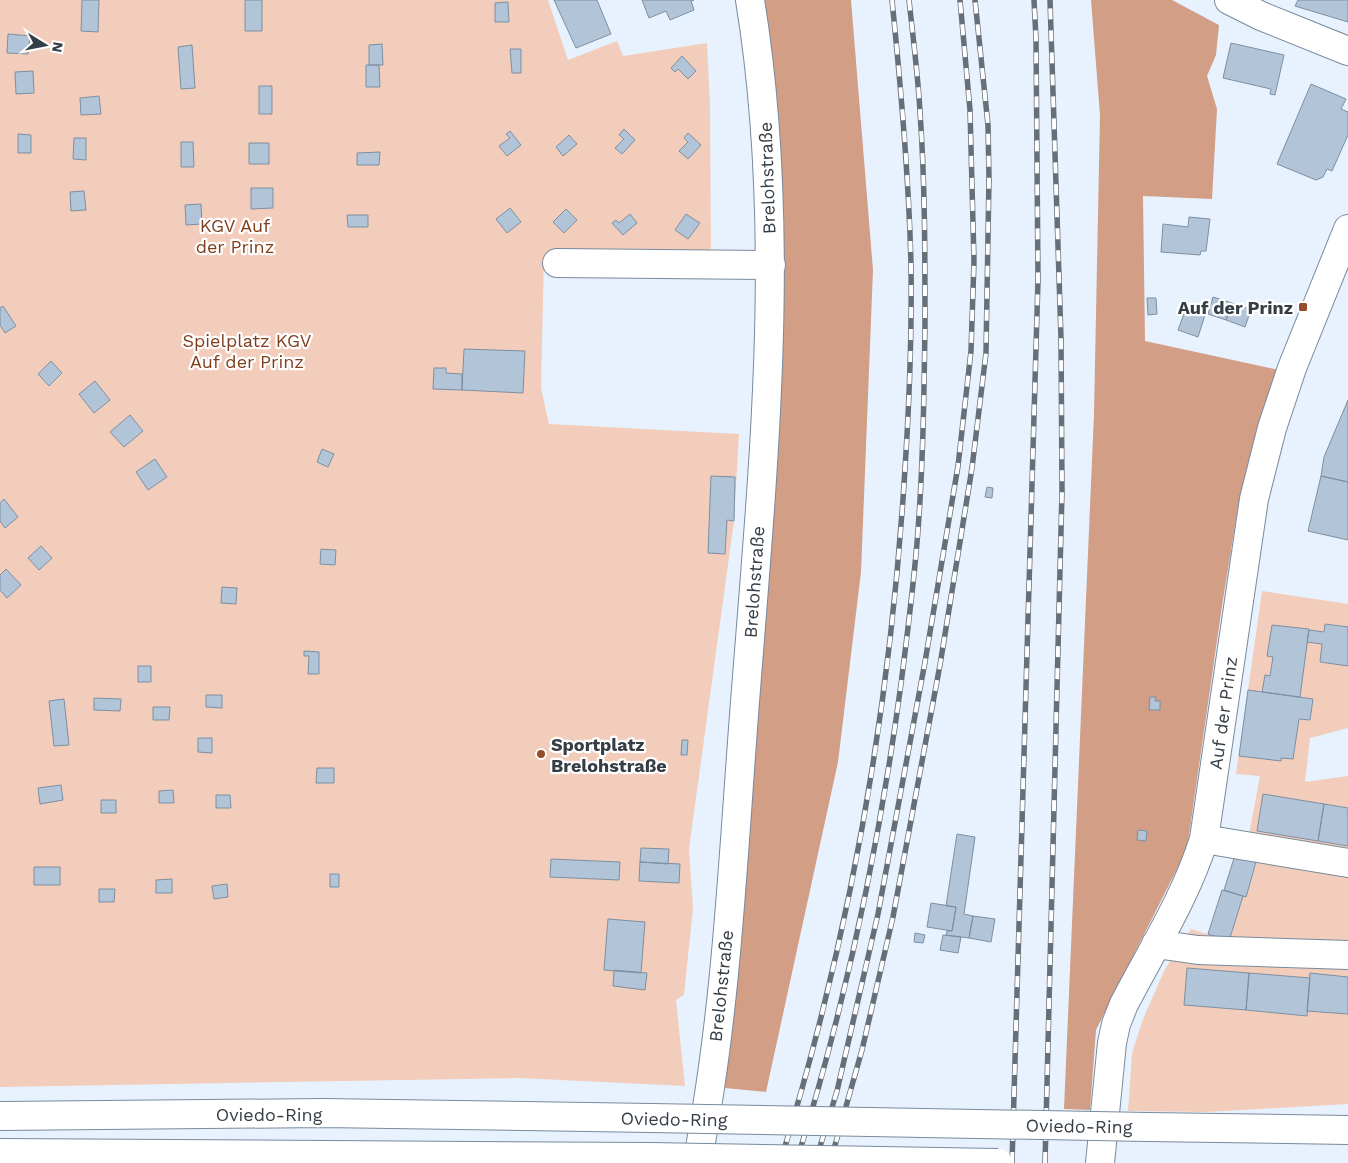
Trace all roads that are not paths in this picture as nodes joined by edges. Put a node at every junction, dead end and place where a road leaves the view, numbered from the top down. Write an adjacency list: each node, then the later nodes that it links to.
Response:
1 (750, 0): 6 (main road, Brelohstraße)
2 (1229, 0): 3 (main road)
3 (1348, 51)
4 (1348, 229): 7 (main road, Auf der Prinz)
5 (557, 262): 6 (main road)
6 (771, 265): 14 (main road, Brelohstraße)
7 (1204, 839): 8 (main road); 9 (main road, Auf der Prinz)
8 (1348, 863)
9 (1156, 944): 10 (main road); 16 (main road, Auf der Prinz)
10 (1348, 956)
11 (0, 1116): 12 (main road, Oviedo-Ring, bridge)
12 (1348, 1130)
13 (0, 1153): 15 (main road, bridge)
14 (697, 1163)
15 (998, 1163)
16 (1100, 1163)

